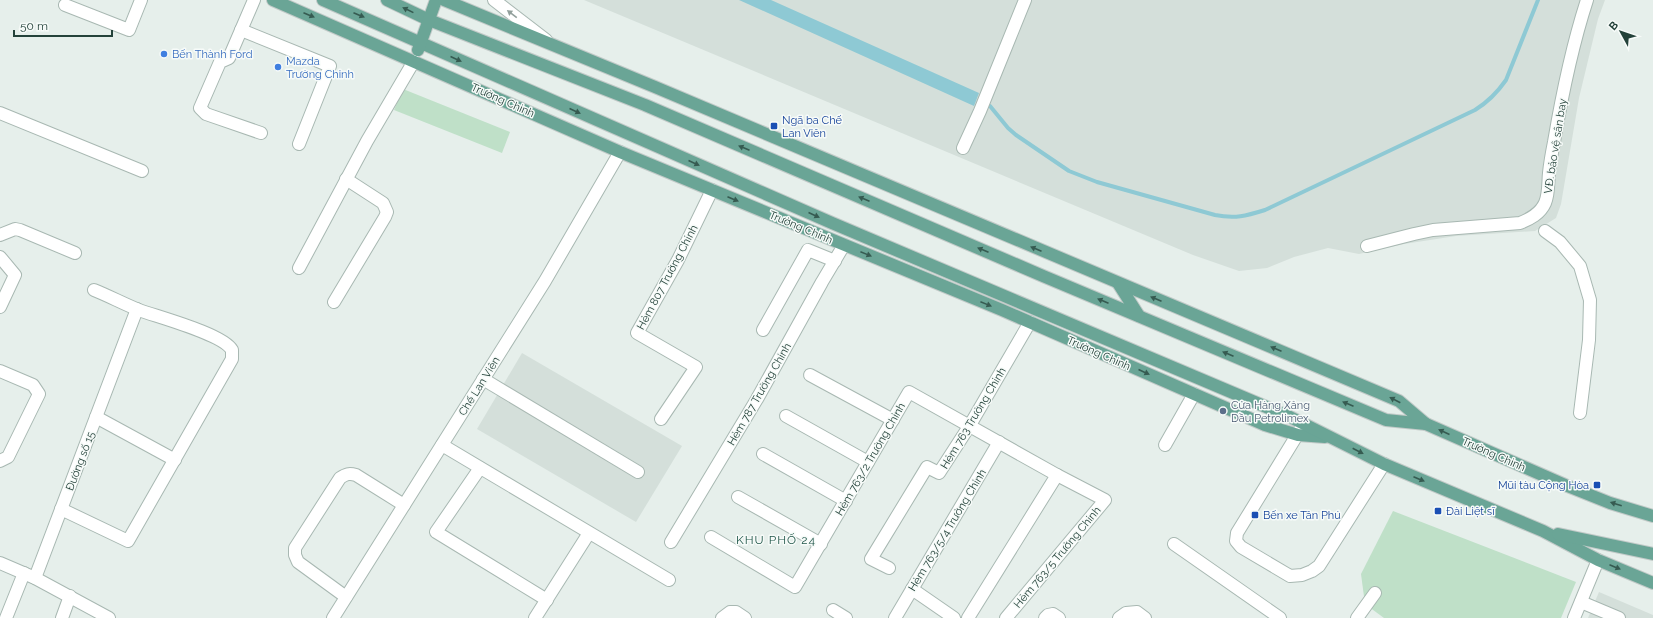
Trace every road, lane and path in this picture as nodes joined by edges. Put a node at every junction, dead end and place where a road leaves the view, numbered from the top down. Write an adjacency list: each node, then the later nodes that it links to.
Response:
1 (141, 0): 11 (street)
2 (254, 0): 13 (street)
3 (273, 0): 16 (main road, Trường Chinh, one-way to 16)
4 (323, 0): 14 (main road, Trường Chinh, one-way to 14)
5 (387, 0): 12 (main road, Trường Chinh, one-way to 5)
6 (436, 0): 12 (main road)
7 (444, 0): 15 (main road, Trường Chinh)
8 (494, 0): 15 (street, one-way to 8)
9 (1025, 0): 20 (street)
10 (1587, 0): 28 (street, VĐ. bảo vệ sân bay)
11 (65, 5)
12 (429, 20): 14 (main road); 38 (main road, Trường Chinh, one-way to 12)
13 (241, 30): 18 (street); 19 (street)
14 (420, 44): 16 (main road); 52 (main road, Trường Chinh, one-way to 52)
15 (554, 45): 33 (main road, Trường Chinh, one-way to 15)
16 (414, 61): 21 (main road, Trường Chinh); 23 (street)
17 (0, 113): 22 (street)
18 (261, 133)
19 (300, 144)
20 (963, 148)
21 (620, 152): 24 (main road, Trường Chinh); 43 (street, Chế Lan Viên)
22 (142, 171)
23 (346, 179): 32 (street); 35 (street)
24 (712, 190): 27 (main road, Trường Chinh, one-way to 27); 48 (street, Hẻm 807 Trường Chinh)
25 (1545, 231): 45 (street)
26 (0, 235): 29 (street)
27 (844, 245): 31 (street, Hẻm 787 Trường Chinh); 39 (main road, Trường Chinh, one-way to 39)
28 (1368, 246)
29 (75, 253)
30 (0, 257): 36 (street)
31 (835, 261): 40 (street); 72 (street, Hẻm 787 Trường Chinh)
32 (299, 268)
33 (1118, 283): 38 (main road); 50 (main road, Trường Chinh, one-way to 33)
34 (94, 290): 37 (street)
35 (334, 302)
36 (0, 307)
37 (137, 309): 46 (street, Đường số 15); 57 (street)
38 (1139, 316): 50 (main road, Trường Chinh, one-way to 38)
39 (1030, 322): 44 (main road, Trường Chinh, one-way to 44); 51 (street, Hẻm 763 Trường Chinh)
40 (763, 330)
41 (0, 371): 58 (street)
42 (810, 375): 49 (street)
43 (483, 379): 54 (street, Chế Lan Viên); 62 (street)
44 (1194, 394): 52 (main road, Trường Chinh); 55 (street)
45 (1580, 413)
46 (96, 416): 57 (street); 67 (street, Đường số 15)
47 (786, 416): 59 (street)
48 (661, 419)
49 (893, 420): 51 (street, Hẻm 763/2 Trường Chinh); 59 (street, Hẻm 763/2 Trường Chinh)
50 (1426, 424): 68 (main road, Trường Chinh, one-way to 50)
51 (970, 425): 53 (street, Hẻm 763/5 Trường Chinh); 78 (street, Hẻm 763 Trường Chinh)
52 (1301, 429): 60 (main road, Trường Chinh, one-way to 60); 60 (street)
53 (999, 442): 63 (street, Hẻm 763/5 Trường Chinh); 82 (street, Hẻm 763/5/4 Trường Chinh)
54 (442, 445): 61 (street); 66 (street, Chế Lan Viên)
55 (1165, 445)
56 (763, 454): 65 (street)
57 (175, 460): 67 (street)
58 (0, 461)
59 (868, 462): 65 (street, Hẻm 763/2 Trường Chinh)
60 (1384, 464): 69 (main road, Trường Chinh, one-way to 69)
61 (480, 468): 70 (street); 86 (street)
62 (638, 472)
63 (1057, 475): 100 (street); 101 (street, Hẻm 763/5 Trường Chinh)
64 (738, 497): 73 (street)
65 (846, 501): 73 (street, Hẻm 763/2 Trường Chinh)
66 (404, 505): 85 (street, Chế Lan Viên); 85 (street)
67 (61, 509): 79 (street, Đường số 15)
68 (1653, 516)
69 (1543, 531): 75 (main road, Trường Chinh); 76 (main road, Trường Chinh)
70 (589, 532): 80 (street); 86 (street)
71 (710, 537): 73 (street, Hẻm 763/2 Trường Chinh)
72 (671, 542)
73 (821, 544)
74 (1174, 544): 106 (street)
75 (1653, 554)
76 (1598, 560): 81 (main road, Trường Chinh, one-way to 81); 87 (street)
77 (0, 563): 79 (street)
78 (889, 568)
79 (30, 575): 84 (street); 90 (street, Đường số 15)
80 (669, 580)
81 (1653, 583)
82 (912, 589): 98 (street, Hẻm 763/5/4 Trường Chinh); 99 (street)
83 (1375, 593): 107 (street)
84 (70, 596): 91 (street); 92 (street)
85 (346, 597): 93 (street, Chế Lan Viên)
86 (547, 600): 94 (street)
87 (1581, 602): 89 (street); 108 (street)
88 (834, 610): 97 (street)
89 (1595, 614): 109 (street)
90 (6, 618)
91 (62, 618)
92 (110, 618)
93 (333, 618)
94 (535, 618)
95 (722, 618): 96 (street)
96 (745, 618)
97 (846, 618)
98 (895, 618)
99 (954, 618)
100 (968, 618)
101 (1006, 618)
102 (1045, 618): 103 (street)
103 (1059, 618)
104 (1119, 618): 105 (street)
105 (1145, 618)
106 (1280, 618)
107 (1357, 618)
108 (1574, 618)
109 (1619, 618)

